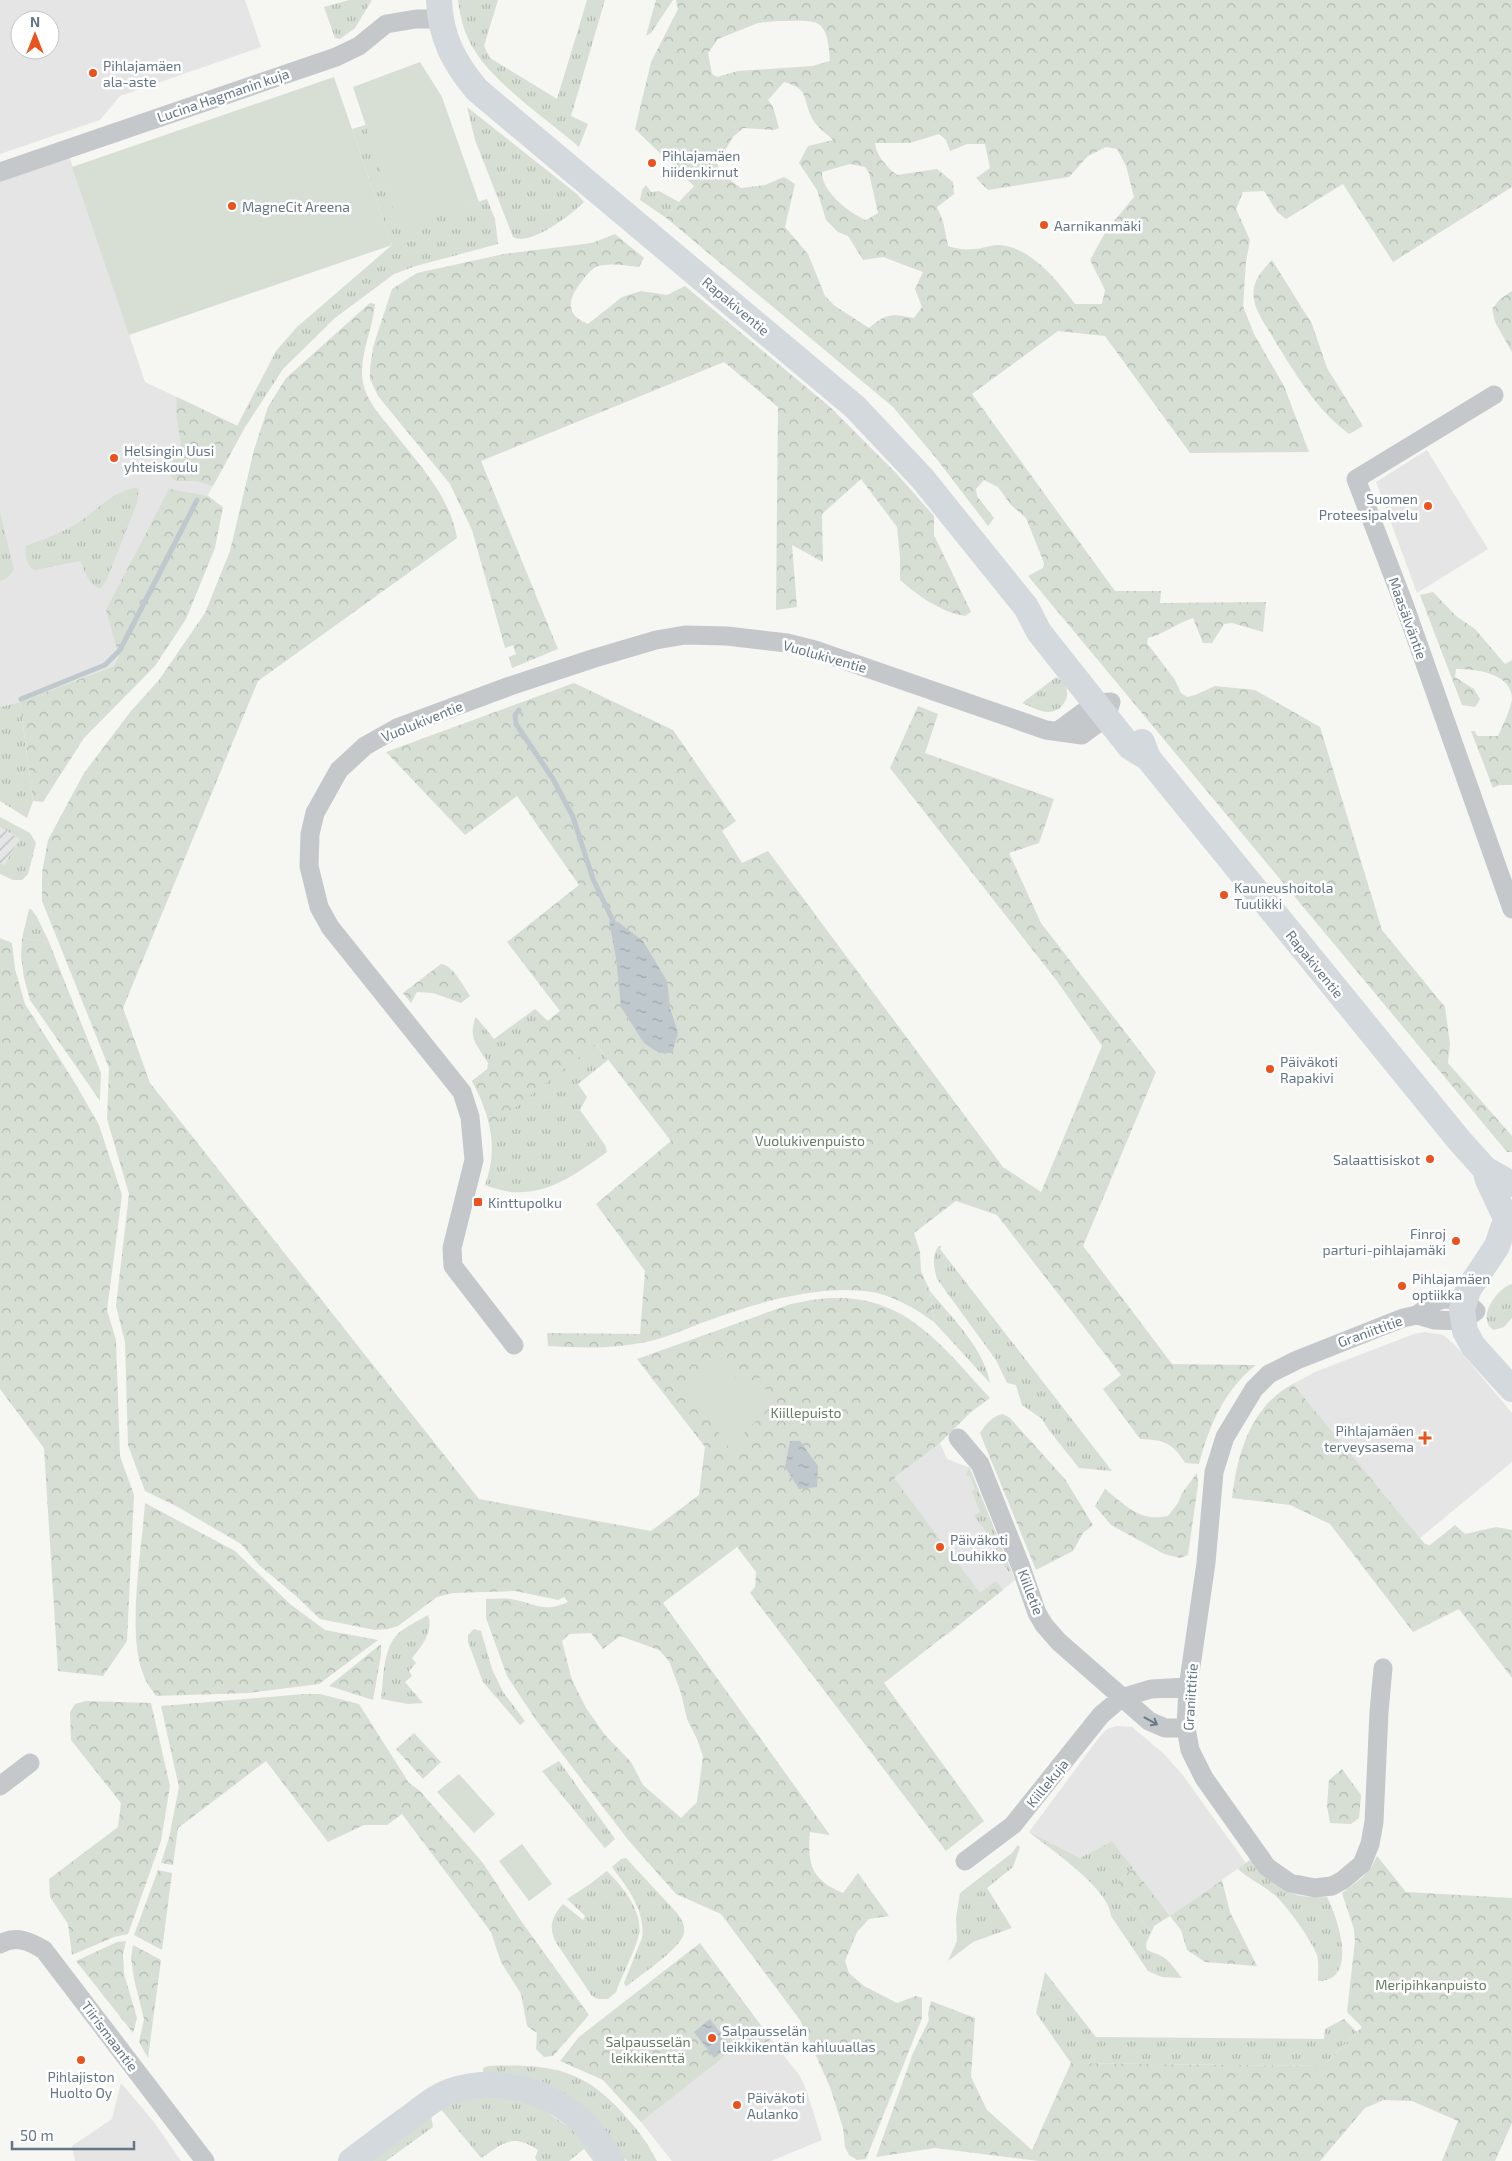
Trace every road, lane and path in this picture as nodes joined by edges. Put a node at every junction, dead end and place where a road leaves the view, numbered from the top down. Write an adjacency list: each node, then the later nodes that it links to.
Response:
1 (440, 9): 2 (street, Lucina Hagmanin kuja); 4 (main road, Rapakiventie)
2 (0, 172)
3 (1494, 395): 5 (street, Maasälväntie)
4 (1104, 707): 6 (main road, Rapakiventie); 11 (street, Vuolukiventie)
5 (1512, 909)
6 (1485, 1169): 7 (main road, Rapakiventie); 8 (main road, Rapakiventie)
7 (1512, 1184)
8 (1508, 1221): 10 (main road)
9 (1512, 1254): 10 (main road)
10 (1467, 1311): 12 (main road); 15 (street, Graniittitie)
11 (514, 1345)
12 (1504, 1380)
13 (958, 1438): 16 (street, Kiilletie)
14 (1383, 1668): 17 (street, Graniittitie)
15 (1188, 1687): 16 (street); 17 (street, Graniittitie)
16 (1121, 1698): 17 (street, Kiilletie, one-way to 17); 20 (street, Kiillekuja)
17 (1186, 1728)
18 (30, 1763): 19 (street)
19 (0, 1786)
20 (965, 1861)
21 (0, 1944): 22 (street, Tiirismaantie)
22 (205, 2161)
23 (350, 2161): 24 (main road)
24 (612, 2161)

